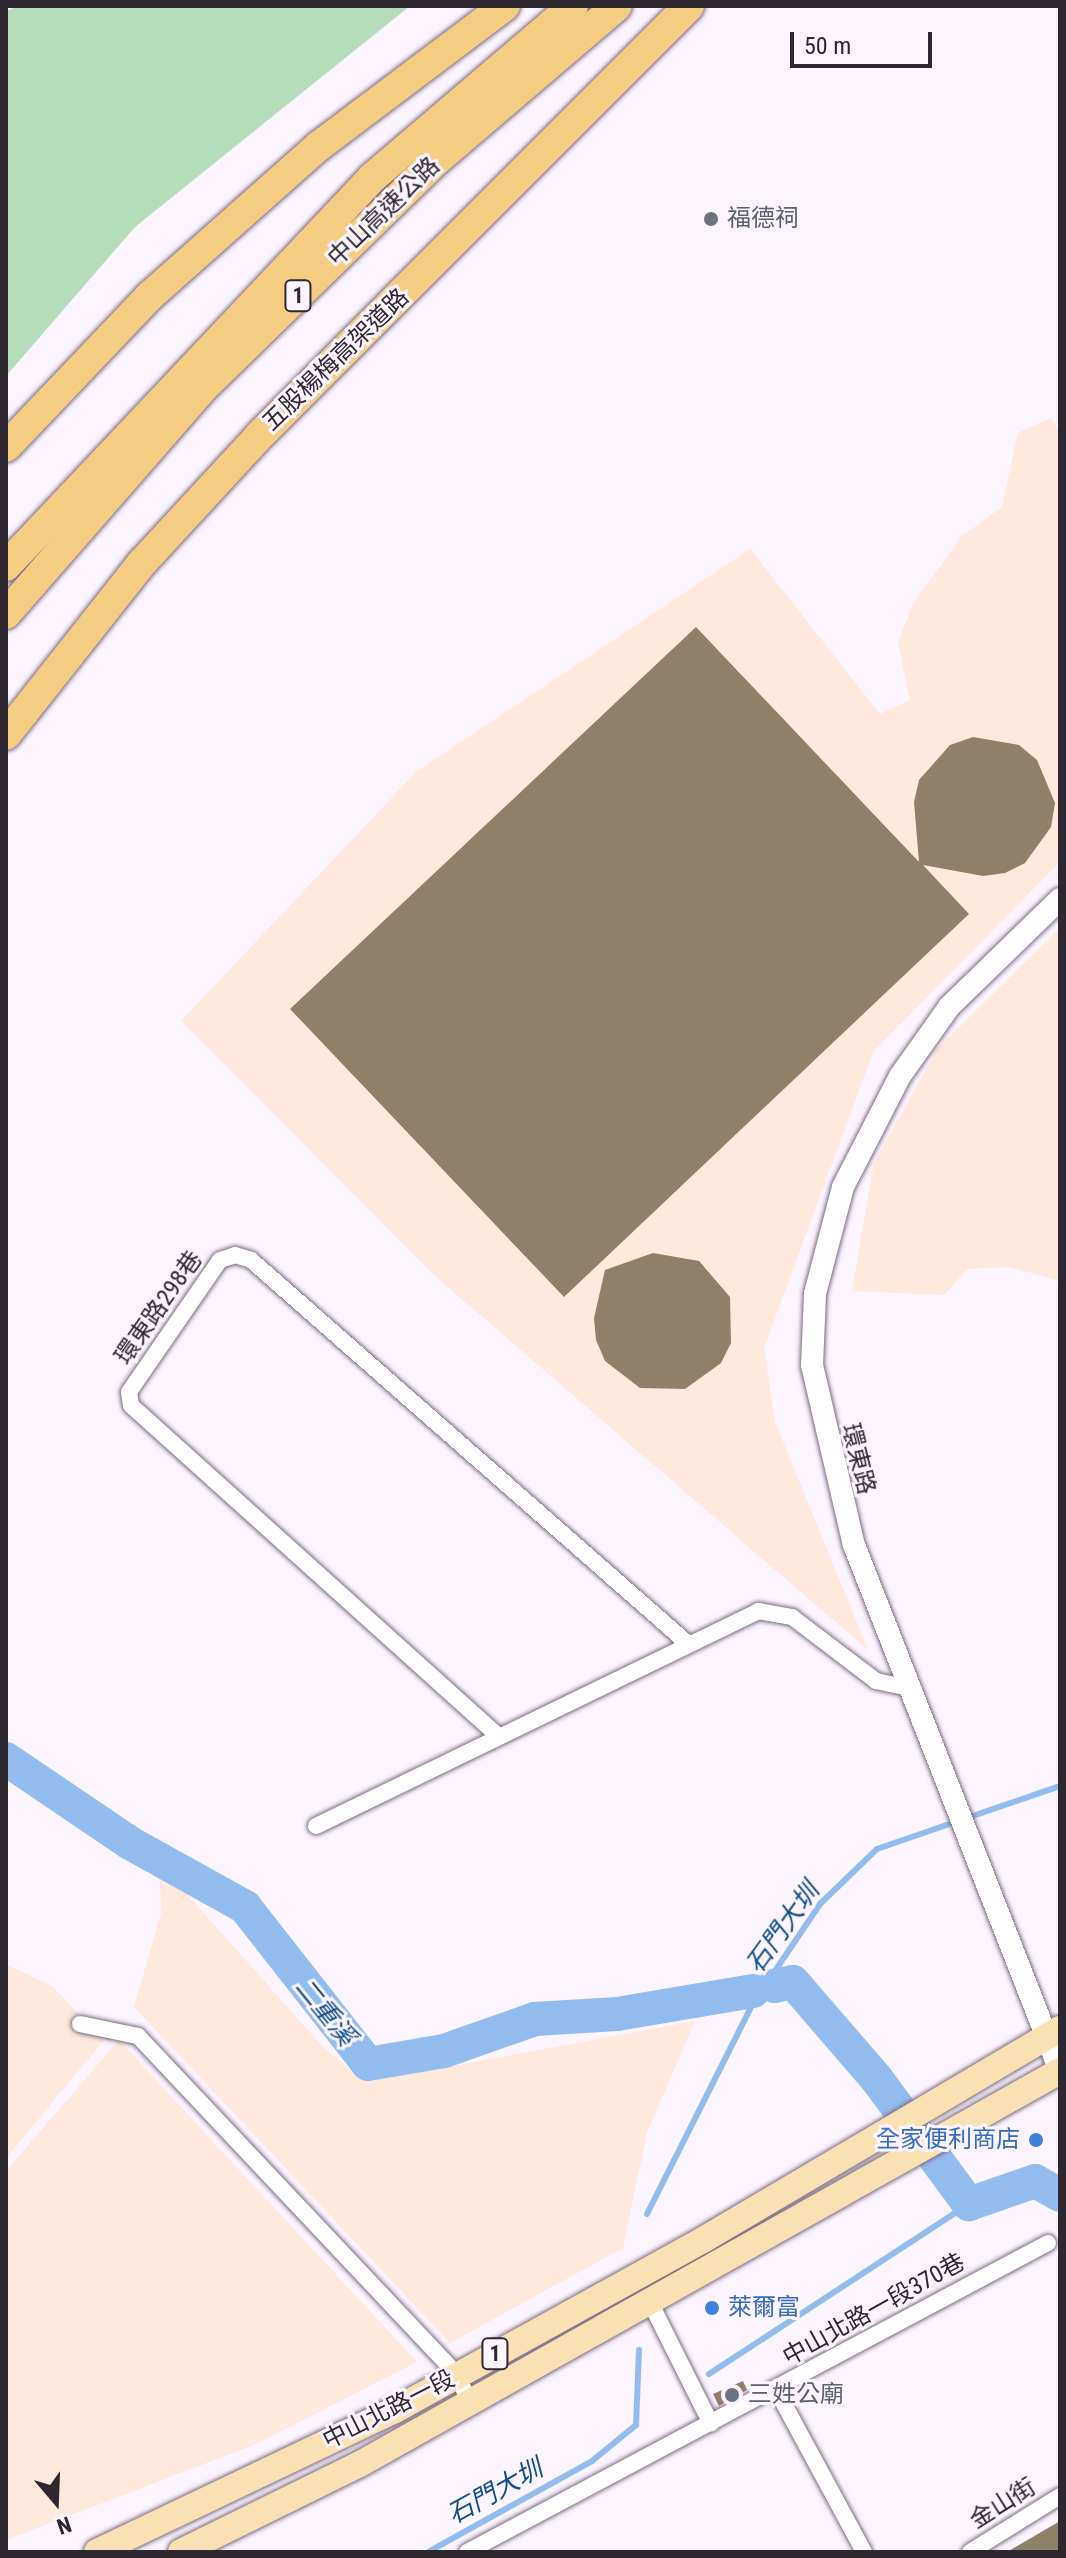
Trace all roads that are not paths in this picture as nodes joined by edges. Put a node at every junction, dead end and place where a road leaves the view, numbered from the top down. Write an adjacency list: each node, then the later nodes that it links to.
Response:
1 (505, 6): 5 (highway)
2 (573, 6): 6 (highway, 中山高速公路 / 1)
3 (617, 6): 7 (highway, 中山高速公路 / 1)
4 (689, 6): 8 (highway, 五股楊梅高架道路)
5 (6, 447)
6 (6, 566)
7 (6, 614)
8 (6, 735)
9 (1060, 899): 11 (street, 環東路)
10 (686, 1642): 11 (street); 12 (street); 12 (street, 環東路298巷)
11 (905, 1687): 15 (street, 環東路)
12 (496, 1734): 13 (street)
13 (316, 1826)
14 (80, 2024): 19 (street)
15 (1053, 2033): 16 (street, 環東路); 19 (main road, 中山北路一段 / 1)
16 (1060, 2071): 18 (main road, 中山北路一段 / 1)
17 (1048, 2243): 20 (street, 中山北路一段370巷)
18 (650, 2302): 21 (main road, 中山北路一段 / 1); 22 (street)
19 (457, 2375): 21 (street); 23 (main road, 中山北路一段 / 1)
20 (777, 2391): 22 (street, 中山北路一段370巷); 29 (street)
21 (470, 2403): 25 (main road, 中山北路一段 / 1)
22 (711, 2424): 28 (street, 中山北路一段370巷)
23 (254, 2478): 25 (main road); 26 (main road, 中山北路一段 / 1)
24 (1060, 2496): 30 (street, 金山街)
25 (268, 2510): 27 (main road, 中山北路一段 / 1)
26 (97, 2552)
27 (181, 2552)
28 (467, 2552)
29 (864, 2552)
30 (970, 2552)

